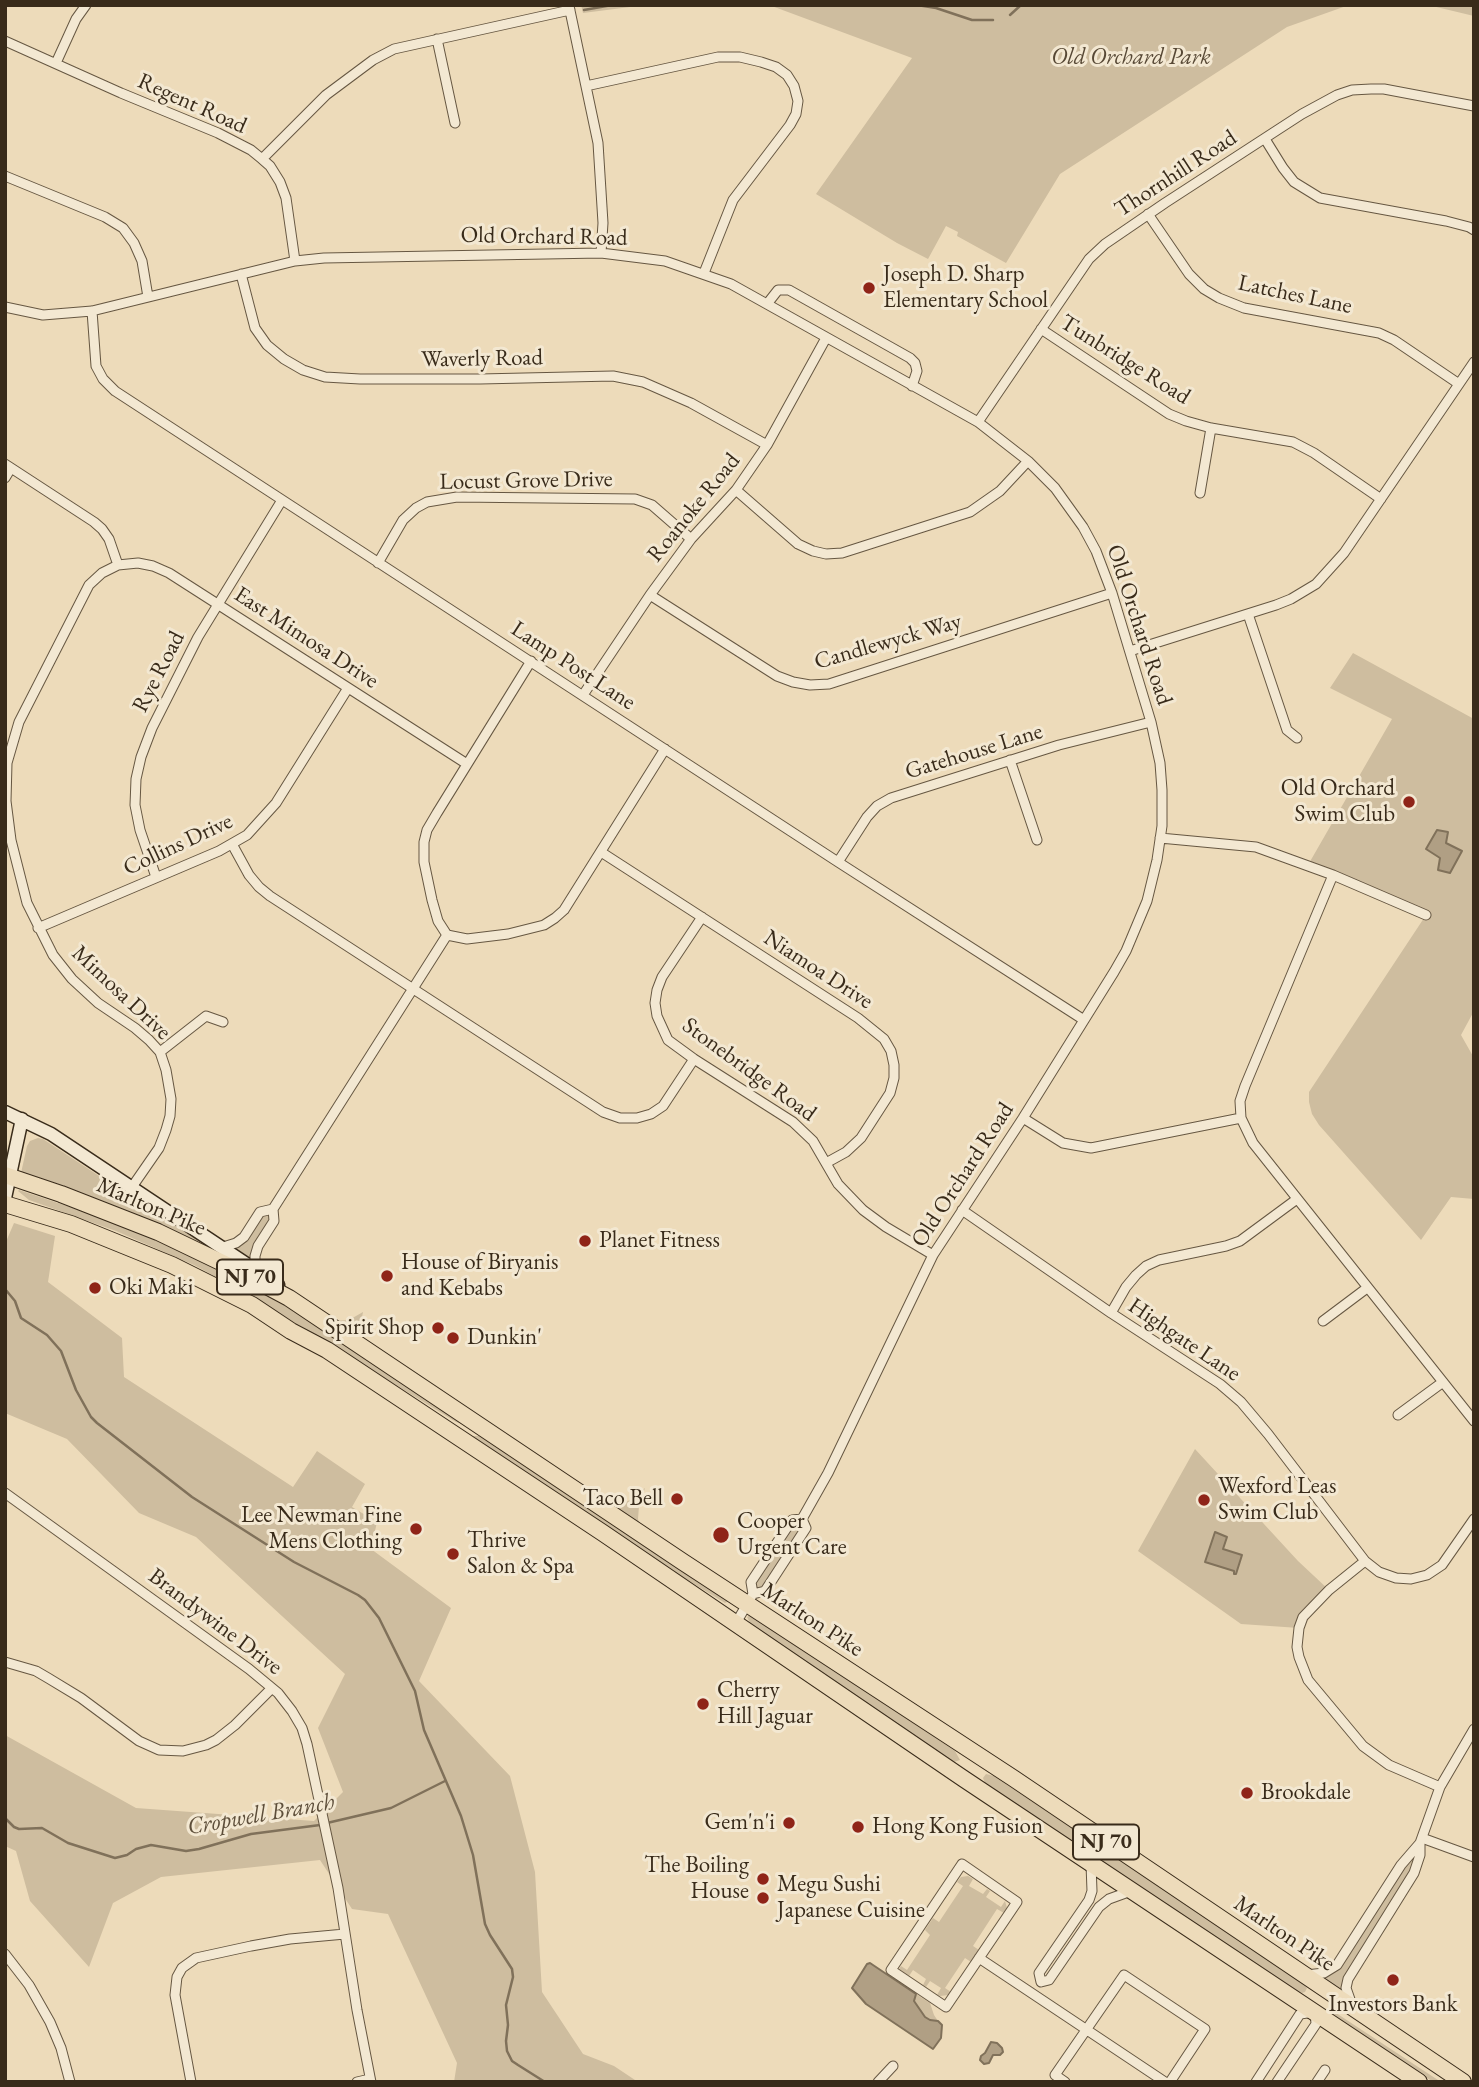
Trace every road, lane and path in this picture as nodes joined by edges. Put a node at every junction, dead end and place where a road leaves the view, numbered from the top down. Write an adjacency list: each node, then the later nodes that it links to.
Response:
1 (86, 5): 5 (street)
2 (569, 8): 3 (street); 6 (street)
3 (437, 39): 8 (street); 10 (street)
4 (5, 41): 5 (street, Regent Road)
5 (56, 63): 10 (street, Regent Road)
6 (586, 86): 14 (street); 17 (street)
7 (1474, 106): 9 (street, Thornhill Road)
8 (455, 123)
9 (1265, 139): 12 (street, Thornhill Road); 13 (street)
10 (262, 159): 15 (street, Regent Road)
11 (5, 176): 18 (street)
12 (1148, 214): 22 (street, Thornhill Road); 25 (street, Latches Lane)
13 (1474, 230)
14 (601, 253): 15 (street, Old Orchard Road); 17 (street, Old Orchard Road)
15 (295, 261): 16 (street, Old Orchard Road)
16 (240, 274): 18 (street, Old Orchard Road); 29 (street, Waverly Road)
17 (704, 274): 19 (street, Old Orchard Road)
18 (148, 297): 21 (street, Old Orchard Road)
19 (767, 304): 23 (street, Old Orchard Road); 26 (street)
20 (5, 307): 21 (street, Old Orchard Road)
21 (92, 311): 36 (street, Lamp Post Lane)
22 (1041, 329): 27 (street, Thornhill Road); 28 (street, Tunbridge Road)
23 (826, 338): 26 (street, Old Orchard Road); 29 (street, Roanoke Road)
24 (1474, 362): 25 (street)
25 (1459, 384): 35 (street)
26 (912, 386): 27 (street, Old Orchard Road)
27 (978, 422): 30 (street, Old Orchard Road)
28 (1211, 428): 34 (street); 35 (street, Tunbridge Road)
29 (767, 445): 33 (street, Roanoke Road)
30 (1028, 461): 33 (street); 40 (street, Old Orchard Road)
31 (8, 466): 32 (street); 39 (street)
32 (5, 478)
33 (736, 490): 37 (street, Roanoke Road)
34 (1199, 494)
35 (1381, 499): 43 (street)
36 (282, 500): 38 (street, Lamp Post Lane); 42 (street, Rye Road)
37 (691, 539): 38 (street, Locust Grove Drive); 41 (street, Roanoke Road)
38 (377, 563): 45 (street, Lamp Post Lane)
39 (118, 565): 42 (street, East Mimosa Drive); 62 (street, Mimosa Drive)
40 (1112, 593): 41 (street, Candlewyck Way); 44 (street, Old Orchard Road)
41 (650, 594): 47 (street, Roanoke Road)
42 (218, 604): 46 (street, East Mimosa Drive); 59 (street, Rye Road)
43 (1248, 614): 44 (street); 49 (street)
44 (1130, 651): 48 (street, Old Orchard Road)
45 (531, 661): 47 (street, Lamp Post Lane); 52 (street)
46 (348, 688): 52 (street, East Mimosa Drive); 55 (street, Collins Drive)
47 (583, 695): 50 (street, Lamp Post Lane)
48 (1151, 722): 51 (street, Gatehouse Lane); 53 (street, Old Orchard Road)
49 (1297, 738)
50 (665, 749): 56 (street); 57 (street, Lamp Post Lane)
51 (1010, 760): 54 (street); 57 (street, Gatehouse Lane)
52 (467, 764): 63 (street)
53 (1160, 838): 58 (street); 65 (street, Old Orchard Road)
54 (1037, 841)
55 (232, 844): 59 (street, Collins Drive); 64 (street)
56 (601, 852): 61 (street, Niamoa Drive); 63 (street)
57 (838, 862): 65 (street, Lamp Post Lane)
58 (1333, 875): 60 (street); 71 (street)
59 (156, 877): 62 (street, Collins Drive)
60 (1426, 915)
61 (702, 917): 68 (street, Stonebridge Road); 73 (street, Niamoa Drive)
62 (38, 928): 67 (street, Mimosa Drive)
63 (447, 935): 64 (street)
64 (414, 989): 68 (street); 79 (street)
65 (1084, 1020): 70 (street, Old Orchard Road)
66 (223, 1022): 67 (street)
67 (160, 1052): 75 (street, Mimosa Drive)
68 (694, 1059): 73 (street, Stonebridge Road)
69 (5, 1112): 72 (street)
70 (1023, 1118): 71 (street); 80 (street, Old Orchard Road)
71 (1241, 1118): 77 (street)
72 (22, 1119): 74 (street); 75 (street)
73 (826, 1163): 82 (street, Stonebridge Road)
74 (8, 1176): 76 (street); 86 (highway, Marlton Pike / NJ 70)
75 (132, 1187): 81 (street)
76 (5, 1198)
77 (1297, 1199): 84 (street); 85 (street)
78 (5, 1204): 91 (highway, Marlton Pike / NJ 70)
79 (273, 1209): 81 (street); 83 (street)
80 (962, 1210): 82 (street, Old Orchard Road); 85 (street, Highgate Lane)
81 (223, 1247): 83 (street)
82 (933, 1255): 94 (street, Old Orchard Road)
83 (255, 1269): 86 (street)
84 (1367, 1287): 87 (street); 88 (street)
85 (1111, 1313): 96 (street, Highgate Lane)
86 (313, 1314): 92 (highway, Marlton Pike / NJ 70)
87 (1323, 1321)
88 (1443, 1382): 89 (street); 90 (street)
89 (1398, 1415)
90 (1474, 1421)
91 (440, 1425): 92 (highway); 98 (highway, Marlton Pike / NJ 70)
92 (488, 1432): 97 (highway, Marlton Pike / NJ 70)
93 (5, 1493): 100 (street, Brandywine Drive)
94 (802, 1519): 97 (street, Old Orchard Road); 97 (street, Old Orchard Road)
95 (1474, 1519): 96 (street, Highgate Lane)
96 (1365, 1561): 102 (street)
97 (750, 1599): 98 (street, Old Orchard Road); 110 (highway, Marlton Pike / NJ 70)
98 (736, 1623): 105 (highway, Marlton Pike / NJ 70)
99 (5, 1662): 100 (street)
100 (272, 1688): 107 (street, Brandywine Drive)
101 (1474, 1729): 102 (street)
102 (1440, 1787): 103 (street)
103 (1421, 1840): 104 (street); 110 (street); 113 (street)
104 (1474, 1857)
105 (1091, 1864): 106 (highway, Marlton Pike / NJ 70); 111 (street)
106 (1132, 1891): 111 (street); 114 (highway, Marlton Pike / NJ 70)
107 (345, 1934): 118 (street, Brandywine Drive); 120 (street)
108 (5, 1954): 119 (street)
109 (979, 1958): 109 (street); 112 (street)
110 (1306, 1975): 113 (highway, Marlton Pike / NJ 70)
111 (1041, 1982): 112 (street)
112 (1033, 1994): 115 (street)
113 (1352, 2006): 130 (highway, Marlton Pike / NJ 70)
114 (1315, 2012): 125 (street); 126 (street); 128 (highway, Marlton Pike / NJ 70); 129 (highway)
115 (1087, 2029): 123 (street); 124 (street); 124 (street)
116 (893, 2066): 122 (street)
117 (1325, 2070): 127 (street)
118 (371, 2081): 121 (street)
119 (70, 2082)
120 (191, 2082)
121 (357, 2082)
122 (878, 2082)
123 (1065, 2082)
124 (1168, 2082)
125 (1256, 2082)
126 (1277, 2082)
127 (1317, 2082)
128 (1419, 2082)
129 (1450, 2082)
130 (1463, 2082)

